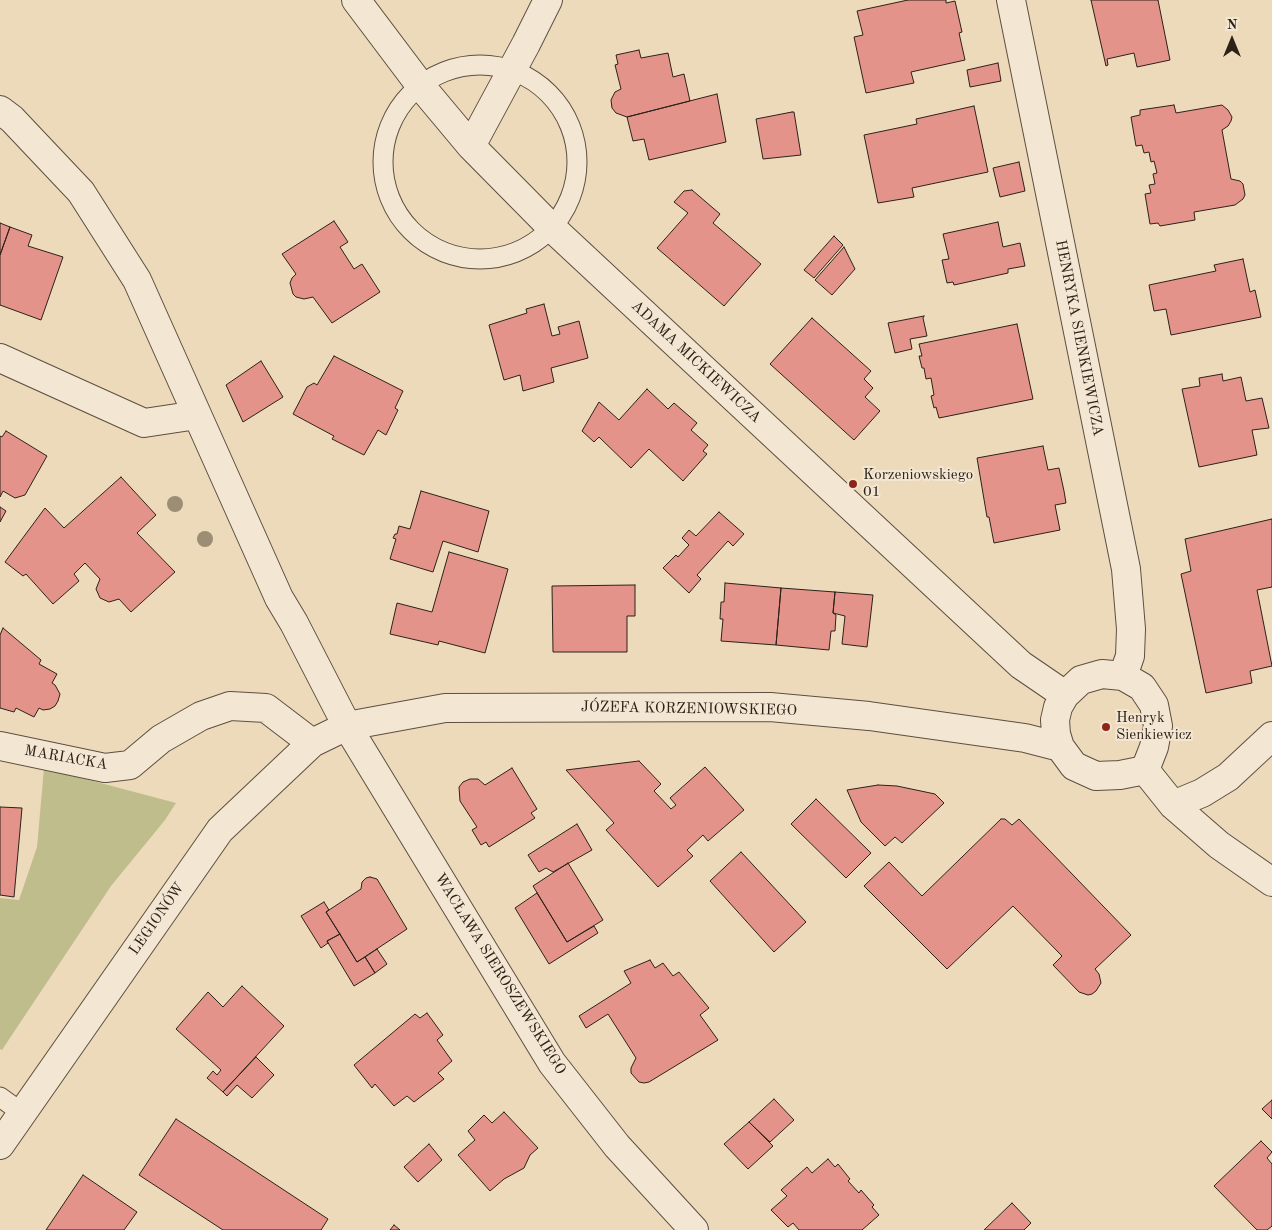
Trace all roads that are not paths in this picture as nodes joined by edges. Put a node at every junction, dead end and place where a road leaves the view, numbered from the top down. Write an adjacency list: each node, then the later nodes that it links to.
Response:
1 (356, 0): 5 (street, ADAMA MICKIEWICZA)
2 (548, 0): 4 (street)
3 (1011, 0): 11 (street, HENRYKA SIENKIEWICZA)
4 (512, 70): 5 (lane); 7 (street); 8 (lane)
5 (420, 85): 7 (street, ADAMA MICKIEWICZA); 8 (lane)
6 (0, 110): 10 (street, WACŁAWA SIEROSZEWSKIEGO)
7 (471, 146): 8 (street, ADAMA MICKIEWICZA)
8 (552, 228): 12 (street, ADAMA MICKIEWICZA)
9 (0, 358): 10 (street)
10 (198, 415): 13 (street, WACŁAWA SIEROSZEWSKIEGO)
11 (1123, 676): 12 (street); 18 (street)
12 (1065, 695): 17 (street)
13 (347, 726): 15 (street, LEGIONÓW); 17 (street, JÓZEFA KORZENIOWSKIEGO); 23 (street, WACŁAWA SIEROSZEWSKIEGO)
14 (1272, 736): 19 (street)
15 (312, 743): 16 (street, MARIACKA); 21 (street, LEGIONÓW)
16 (0, 746)
17 (1060, 747): 18 (street)
18 (1145, 770): 19 (street)
19 (1173, 804): 20 (street)
20 (1272, 882)
21 (11, 1105): 22 (street, LEGIONÓW)
22 (0, 1145)
23 (694, 1230)

